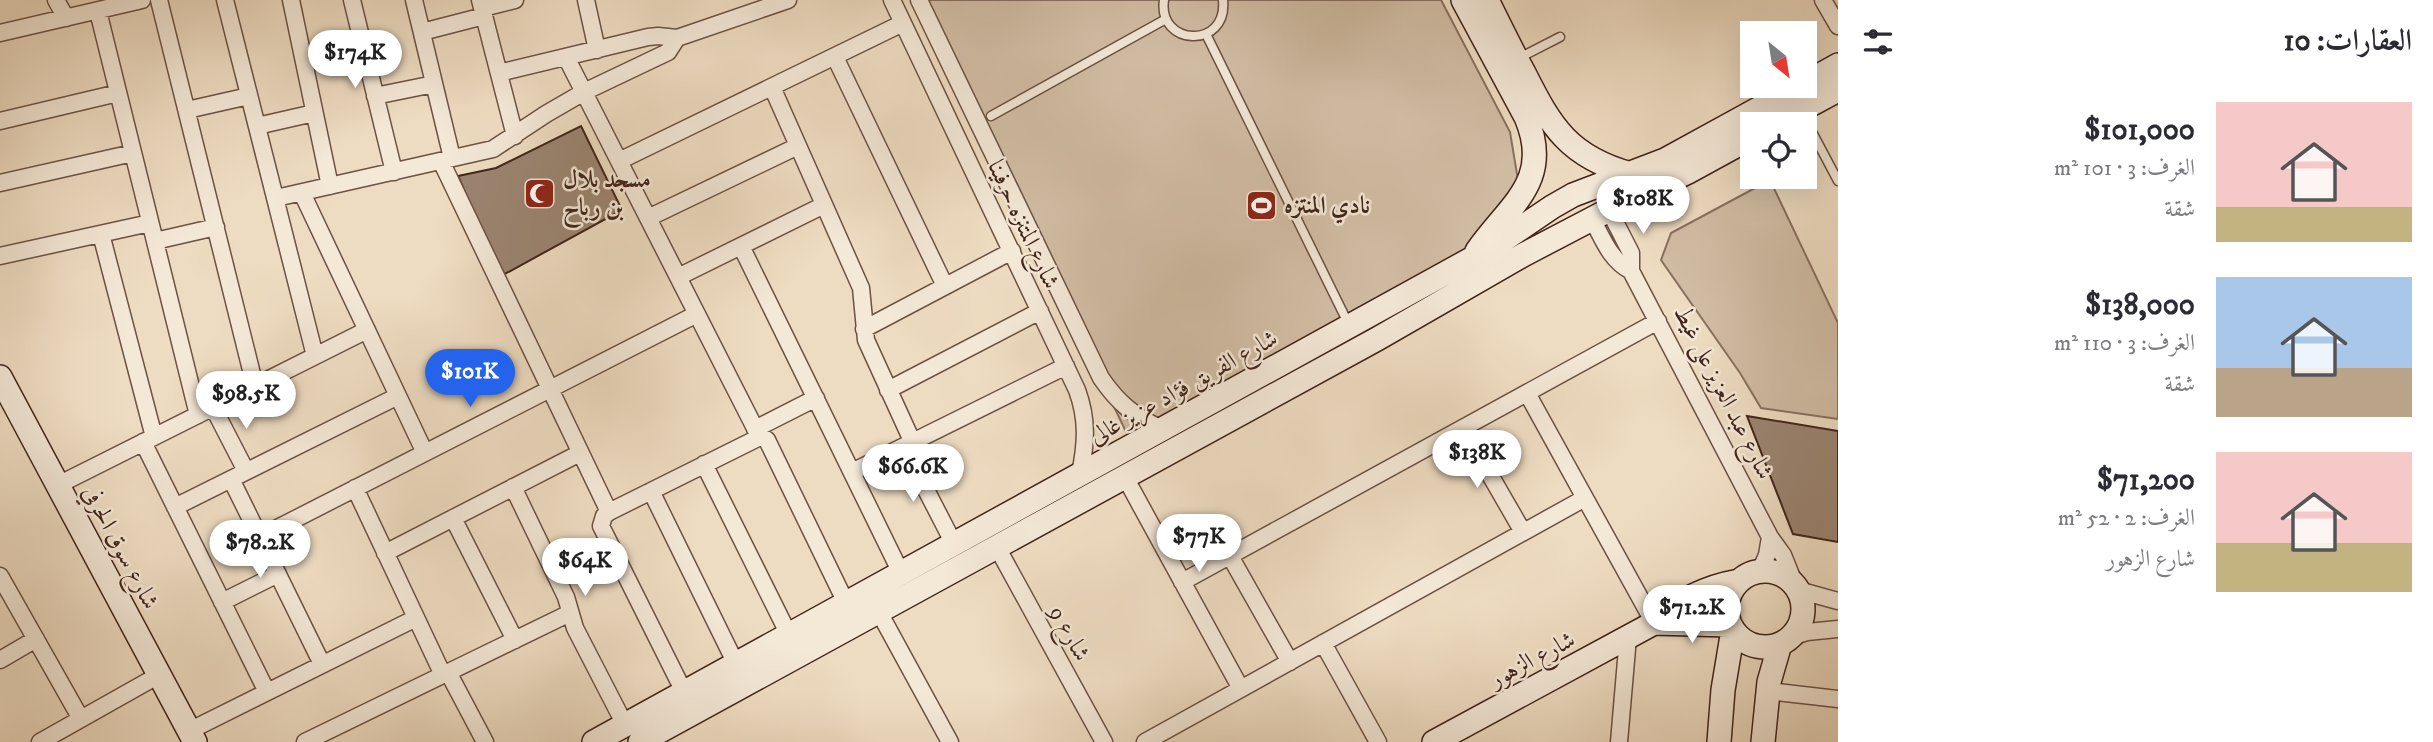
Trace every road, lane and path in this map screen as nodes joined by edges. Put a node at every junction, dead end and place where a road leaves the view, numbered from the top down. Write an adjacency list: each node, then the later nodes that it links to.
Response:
1 (56, 0): 20 (street)
2 (142, 0): 19 (street)
3 (159, 0): 46 (street)
4 (225, 0): 43 (street)
5 (291, 0): 34 (street)
6 (352, 0): 29 (street)
7 (414, 0): 24 (street)
8 (515, 0): 18 (street)
9 (586, 0): 30 (street)
10 (892, 0): 22 (street, شارع المتنزه حرفينا)
11 (919, 0): 75 (street, شارع المتنزه حرفينا)
12 (1164, 0): 21 (lane)
13 (1223, 0): 26 (lane)
14 (1463, 0): 79 (street)
15 (1487, 0): 33 (street)
16 (1824, 0): 23 (street)
17 (779, 1): 28 (street)
18 (482, 8): 24 (street); 36 (street)
19 (98, 10): 20 (street); 42 (street)
20 (66, 18): 25 (street)
21 (1166, 19): 26 (lane); 50 (lane)
22 (903, 23): 32 (street); 78 (street, شارع المتنزه حرفينا)
23 (1838, 26)
24 (422, 32): 38 (street)
25 (0, 33)
26 (1206, 34): 85 (lane)
27 (1560, 37): 33 (lane)
28 (677, 38): 30 (street); 41 (street)
29 (363, 46): 34 (street); 44 (street)
30 (597, 50): 31 (street)
31 (566, 57): 36 (street); 41 (street)
32 (835, 57): 39 (street); 81 (street)
33 (1517, 59): 60 (street)
34 (304, 61): 49 (street)
35 (1838, 65): 37 (street, شارع الفريق فؤاد عزيز غالى)
36 (499, 73): 53 (street)
37 (1817, 77)
38 (434, 84): 44 (street); 57 (street)
39 (772, 87): 55 (street); 58 (street)
40 (1838, 90): 47 (street)
41 (584, 92): 53 (street); 58 (street)
42 (118, 93): 51 (street); 56 (street)
43 (249, 96): 46 (street); 52 (street)
44 (376, 96): 59 (street)
45 (1778, 98): 60 (street, شارع الفريق فؤاد عزيز غالى)
46 (187, 110): 70 (street)
47 (1801, 110): 48 (street); 61 (lane)
48 (1797, 112)
49 (314, 113): 52 (street); 63 (street)
50 (991, 116)
51 (0, 121)
52 (257, 126): 65 (street)
53 (515, 136): 57 (street)
54 (1740, 144): 67 (street, شارع الفريق فؤاد عزيز غالى)
55 (798, 146): 66 (street); 68 (street)
56 (133, 153): 62 (street); 69 (street)
57 (446, 160): 59 (street); 94 (street)
58 (619, 161): 68 (street)
59 (394, 172): 63 (street)
60 (1631, 174): 72 (street, شارع الفريق فؤاد عزيز غالى)
61 (1838, 181)
62 (0, 183)
63 (330, 186): 64 (street)
64 (302, 193): 65 (street); 87 (street)
65 (275, 198): 89 (street)
66 (824, 205): 74 (street); 86 (street)
67 (1600, 214): 76 (street, شارع الفريق فؤاد عزيز غالى); 84 (street, شارع عبد العزيز على غيط)
68 (648, 218): 80 (street)
69 (150, 223): 71 (street); 73 (street)
70 (216, 227): 73 (street); 93 (street)
71 (101, 234): 77 (street); 105 (street)
72 (1511, 235): 76 (street); 79 (street, شارع الفريق فؤاد عزيز غالى)
73 (155, 241): 101 (street)
74 (741, 246): 80 (street); 99 (street)
75 (1040, 254): 78 (street); 103 (street, شارع المتنزه حرفينا)
76 (1523, 255): 88 (street, شارع الفريق فؤاد عزيز غالى)
77 (0, 256)
78 (1015, 258): 81 (street); 82 (street, شارع المتنزه حرفينا)
79 (1472, 258): 85 (street, شارع الفريق فؤاد عزيز غالى)
80 (678, 277): 83 (street)
81 (946, 286): 86 (street)
82 (1040, 311): 90 (street, شارع المتنزه حرفينا); 95 (street)
83 (697, 314): 94 (street); 104 (street)
84 (1658, 321): 96 (street); 125 (street, شارع عبد العزيز على غيط)
85 (1357, 322): 88 (street); 91 (street, شارع الفريق فؤاد عزيز غالى)
86 (864, 329): 95 (street)
87 (367, 330): 89 (street); 98 (street)
88 (1377, 339): 97 (street, شارع الفريق فؤاد عزيز غالى)
89 (316, 356): 93 (street)
90 (1066, 366): 106 (street); 112 (street, شارع المتنزه حرفينا)
91 (1263, 374): 97 (street); 103 (street, شارع الفريق فؤاد عزيز غالى)
92 (0, 377): 115 (street, شارع سوق الحرفي)
93 (255, 386): 100 (street)
94 (549, 389): 107 (street); 108 (street)
95 (888, 390): 106 (street)
96 (1527, 393): 102 (street); 119 (street)
97 (1275, 395): 113 (street, شارع الفريق فؤاد عزيز غالى)
98 (398, 396): 107 (street); 110 (street)
99 (816, 398): 104 (street); 111 (street)
100 (213, 407): 101 (street); 110 (street)
101 (198, 415): 105 (street)
102 (1462, 428): 123 (street); 129 (street)
103 (1162, 429): 112 (street, شارع الفريق فؤاد عزيز غالى)
104 (757, 433): 109 (street); 138 (street)
105 (149, 439): 115 (street); 120 (street)
106 (909, 445): 111 (street); 126 (street)
107 (425, 453): 117 (street)
108 (580, 453): 116 (street); 121 (street)
109 (704, 464): 118 (street); 145 (street)
110 (246, 471): 114 (street)
111 (852, 472): 130 (street)
112 (1080, 474): 126 (street, شارع الفريق فؤاد عزيز غالى)
113 (1125, 477): 127 (street, شارع الفريق فؤاد عزيز غالى); 133 (street)
114 (231, 479): 120 (street); 124 (street)
115 (58, 485): 156 (street, شارع سوق الحرفي)
116 (513, 487): 122 (street); 140 (street)
117 (355, 488): 124 (street); 128 (street)
118 (651, 491): 121 (street); 154 (street)
119 (1585, 498): 123 (street); 142 (street)
120 (175, 506): 137 (street)
121 (609, 512): 160 (street)
122 (453, 518): 128 (street); 148 (street)
123 (1523, 532): 150 (street)
124 (260, 537): 131 (street)
125 (1770, 537): 132 (street); 135 (street, شارع عبد العزيز على غيط)
126 (954, 544): 130 (street, شارع الفريق فؤاد عزيز غالى)
127 (997, 547): 139 (street, شارع الفريق فؤاد عزيز غالى); 171 (street, شارع 9)
128 (385, 553): 141 (street)
129 (1230, 556): 133 (street); 152 (street)
130 (901, 573): 138 (street, شارع الفريق فؤاد عزيز غالى)
131 (278, 574): 137 (street); 153 (street)
132 (1749, 576): 135 (street); 142 (street, شارع الزهور); 143 (street)
133 (1182, 582): 157 (street)
134 (2, 584): 147 (street)
135 (1797, 588): 136 (street); 149 (street)
136 (1838, 601)
137 (222, 603): 159 (street)
138 (846, 603): 145 (street, شارع الفريق فؤاد عزيز غالى)
139 (879, 611): 154 (street, شارع الفريق فؤاد عزيز غالى); 170 (street)
140 (570, 613): 148 (street); 163 (street)
141 (416, 618): 153 (street); 155 (street)
142 (1654, 623): 143 (street, شارع الزهور); 146 (street, شارع الزهور)
143 (1731, 628): 149 (street); 176 (street)
144 (1838, 629): 149 (street)
145 (789, 635): 154 (street, شارع الفريق فؤاد عزيز غالى)
146 (1628, 637): 174 (street, شارع الزهور); 175 (street)
147 (36, 639): 151 (street); 162 (street)
148 (515, 640): 155 (street)
149 (1786, 640): 158 (street)
150 (1323, 643): 152 (street); 173 (street)
151 (0, 660)
152 (1290, 662): 157 (street)
153 (322, 664): 159 (street)
154 (750, 665): 160 (street, شارع الفريق فؤاد عزيز غالى); 169 (street, شارع الفريق فؤاد عزيز غالى)
155 (446, 673): 166 (street); 167 (street)
156 (159, 675): 162 (street); 164 (street, شارع سوق الحرفي)
157 (1241, 689): 172 (street)
158 (1768, 691): 161 (street); 177 (street)
159 (267, 692): 164 (street)
160 (684, 692): 163 (street, شارع الفريق فؤاد عزيز غالى)
161 (1838, 699)
162 (81, 719): 165 (street)
163 (625, 725): 168 (street, شارع الفريق فؤاد عزيز غالى)
164 (192, 737)
165 (40, 742)
166 (304, 742)
167 (485, 742)
168 (594, 742)
169 (640, 742)
170 (949, 742)
171 (1104, 742)
172 (1145, 742)
173 (1378, 742)
174 (1434, 742)
175 (1619, 742)
176 (1719, 742)
177 (1763, 742)

